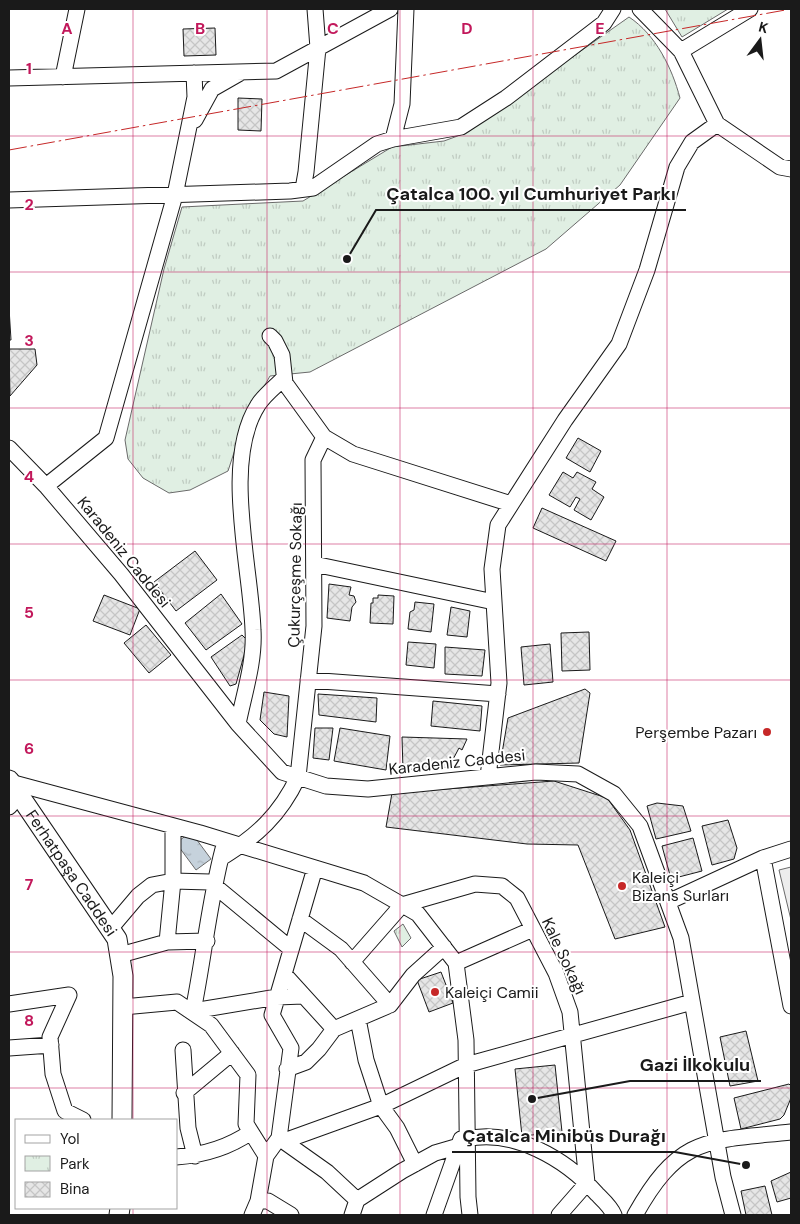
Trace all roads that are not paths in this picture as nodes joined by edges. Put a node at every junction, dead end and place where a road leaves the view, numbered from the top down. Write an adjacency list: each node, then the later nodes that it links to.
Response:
1 (77, 9): 12 (street)
2 (315, 9): 8 (street)
3 (390, 9): 8 (street)
4 (406, 9): 16 (street)
5 (613, 9): 16 (street)
6 (640, 9): 9 (street)
7 (750, 9): 9 (street)
8 (318, 48): 10 (street); 18 (street)
9 (681, 51): 14 (street)
10 (240, 72): 11 (street); 15 (street)
11 (194, 73): 12 (street); 15 (street)
12 (63, 77): 13 (street)
13 (9, 78)
14 (717, 124): 17 (street); 26 (street)
15 (187, 134): 19 (street)
16 (393, 139): 18 (street)
17 (791, 169)
18 (303, 189): 19 (street)
19 (175, 195): 20 (street); 25 (street)
20 (9, 200)
21 (270, 336): 22 (street)
22 (284, 378): 23 (street); 31 (street)
23 (324, 437): 26 (street); 27 (street, Çukurçeşme Sokağı)
24 (9, 448): 25 (street, Karadeniz Caddesi)
25 (46, 486): 31 (street, Karadeniz Caddesi)
26 (510, 504): 28 (street)
27 (314, 564): 28 (street); 29 (street, Çukurçeşme Sokağı)
28 (494, 602): 30 (street)
29 (308, 680): 30 (street); 32 (street, Çukurçeşme Sokağı)
30 (498, 694): 33 (street)
31 (238, 724): 32 (street, Karadeniz Caddesi)
32 (298, 777): 33 (street, Karadeniz Caddesi); 37 (street)
33 (488, 777): 44 (street, Karadeniz Caddesi)
34 (12, 791): 35 (street); 47 (main road, Ferhatpaşa Caddesi)
35 (173, 826): 36 (street); 42 (street)
36 (225, 840): 37 (street); 39 (street)
37 (241, 846): 39 (street); 41 (street)
38 (791, 849): 40 (street)
39 (221, 858): 43 (street)
40 (763, 858): 44 (street); 62 (street)
41 (315, 868): 45 (street); 46 (street)
42 (173, 881): 43 (street); 47 (street); 50 (street)
43 (214, 885): 49 (street); 52 (street)
44 (668, 902): 59 (street, Karadeniz Caddesi)
45 (402, 905): 48 (street, Kale Sokağı); 51 (street); 54 (street)
46 (300, 919): 52 (street); 54 (street)
47 (110, 929): 53 (main road, Ferhatpaşa Caddesi)
48 (533, 929): 55 (street); 67 (street, Kale Sokağı)
49 (207, 941): 50 (street); 64 (street)
50 (167, 942): 53 (street)
51 (444, 947): 55 (street); 61 (street)
52 (291, 949): 56 (street)
53 (120, 955): 63 (main road, Ferhatpaşa Caddesi)
54 (352, 962): 61 (street)
55 (456, 963): 72 (street)
56 (284, 974): 57 (street); 58 (street)
57 (303, 996): 58 (street); 66 (street)
58 (277, 997): 64 (street); 73 (street)
59 (692, 1002): 67 (street); 82 (street, Karadeniz Caddesi)
60 (9, 1004): 68 (street)
61 (390, 1005): 65 (street)
62 (791, 1006)
63 (123, 1007): 64 (street); 77 (main road, Ferhatpaşa Caddesi)
64 (193, 1011): 71 (street)
65 (358, 1019): 66 (street); 75 (street)
66 (334, 1029): 73 (street)
67 (572, 1037): 72 (street); 87 (street, Kale Sokağı)
68 (51, 1045): 69 (street); 76 (street)
69 (9, 1048)
70 (183, 1050): 74 (street)
71 (232, 1053): 74 (street); 78 (street)
72 (466, 1065): 75 (street); 80 (street)
73 (287, 1069): 81 (street)
74 (184, 1092): 83 (street)
75 (381, 1106): 81 (street); 86 (street)
76 (80, 1119)
77 (122, 1119)
78 (251, 1132): 83 (street); 84 (street)
79 (791, 1132): 82 (street)
80 (464, 1137): 86 (street); 87 (street); 93 (street); 94 (street)
81 (281, 1139): 84 (street); 89 (street)
82 (716, 1140): 97 (street); 98 (street, Karadeniz Caddesi)
83 (195, 1156): 85 (street)
84 (266, 1156): 88 (street)
85 (178, 1157)
86 (415, 1164): 89 (street)
87 (587, 1183): 95 (street); 96 (street)
88 (258, 1200): 90 (street); 91 (street)
89 (358, 1200): 92 (street)
90 (252, 1215)
91 (291, 1215)
92 (352, 1215)
93 (434, 1215)
94 (470, 1215)
95 (559, 1215)
96 (614, 1215)
97 (635, 1215)
98 (733, 1215)

